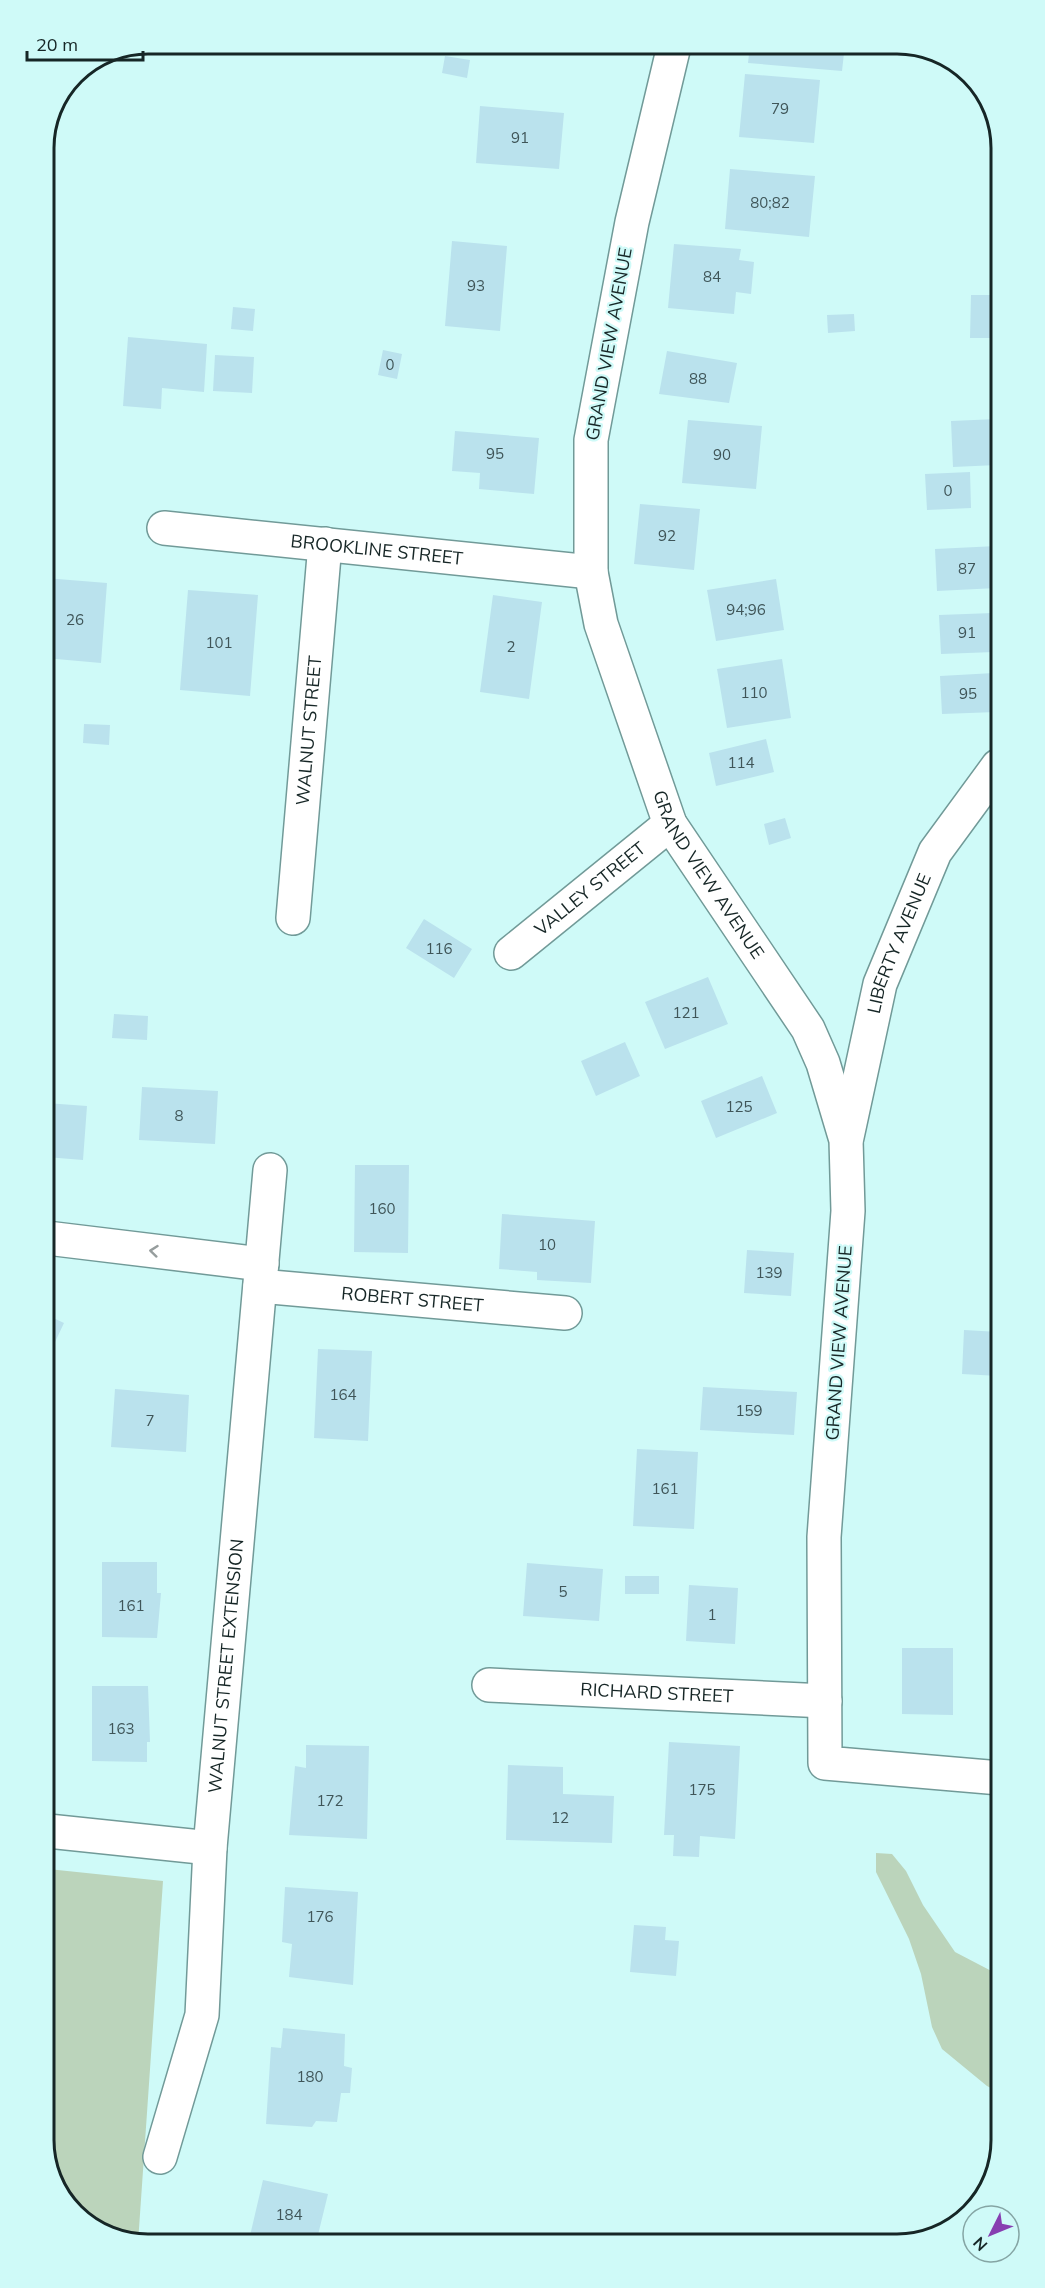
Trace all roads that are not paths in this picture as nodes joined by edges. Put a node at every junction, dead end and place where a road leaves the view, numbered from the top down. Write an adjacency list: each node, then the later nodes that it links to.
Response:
1 (672, 54): 4 (street, GRAND VIEW AVENUE)
2 (164, 528): 3 (street, BROOKLINE STREET)
3 (325, 544): 4 (street, BROOKLINE STREET); 7 (street, WALNUT STREET)
4 (591, 572): 6 (street, GRAND VIEW AVENUE)
5 (991, 776): 9 (street, LIBERTY AVENUE)
6 (670, 824): 8 (street, VALLEY STREET); 9 (street, GRAND VIEW AVENUE)
7 (293, 918)
8 (511, 953)
9 (846, 1140): 15 (street, GRAND VIEW AVENUE)
10 (270, 1170): 12 (street, WALNUT STREET EXTENSION)
11 (54, 1239): 12 (street, ROBERT STREET, one-way to 11)
12 (261, 1275): 13 (street, ROBERT STREET); 18 (street, WALNUT STREET EXTENSION)
13 (565, 1313)
14 (489, 1686): 15 (street, RICHARD STREET)
15 (825, 1701): 16 (street, GRAND VIEW AVENUE)
16 (991, 1777)
17 (54, 1832): 18 (street)
18 (210, 1848): 19 (street, WALNUT STREET EXTENSION)
19 (160, 2157)

